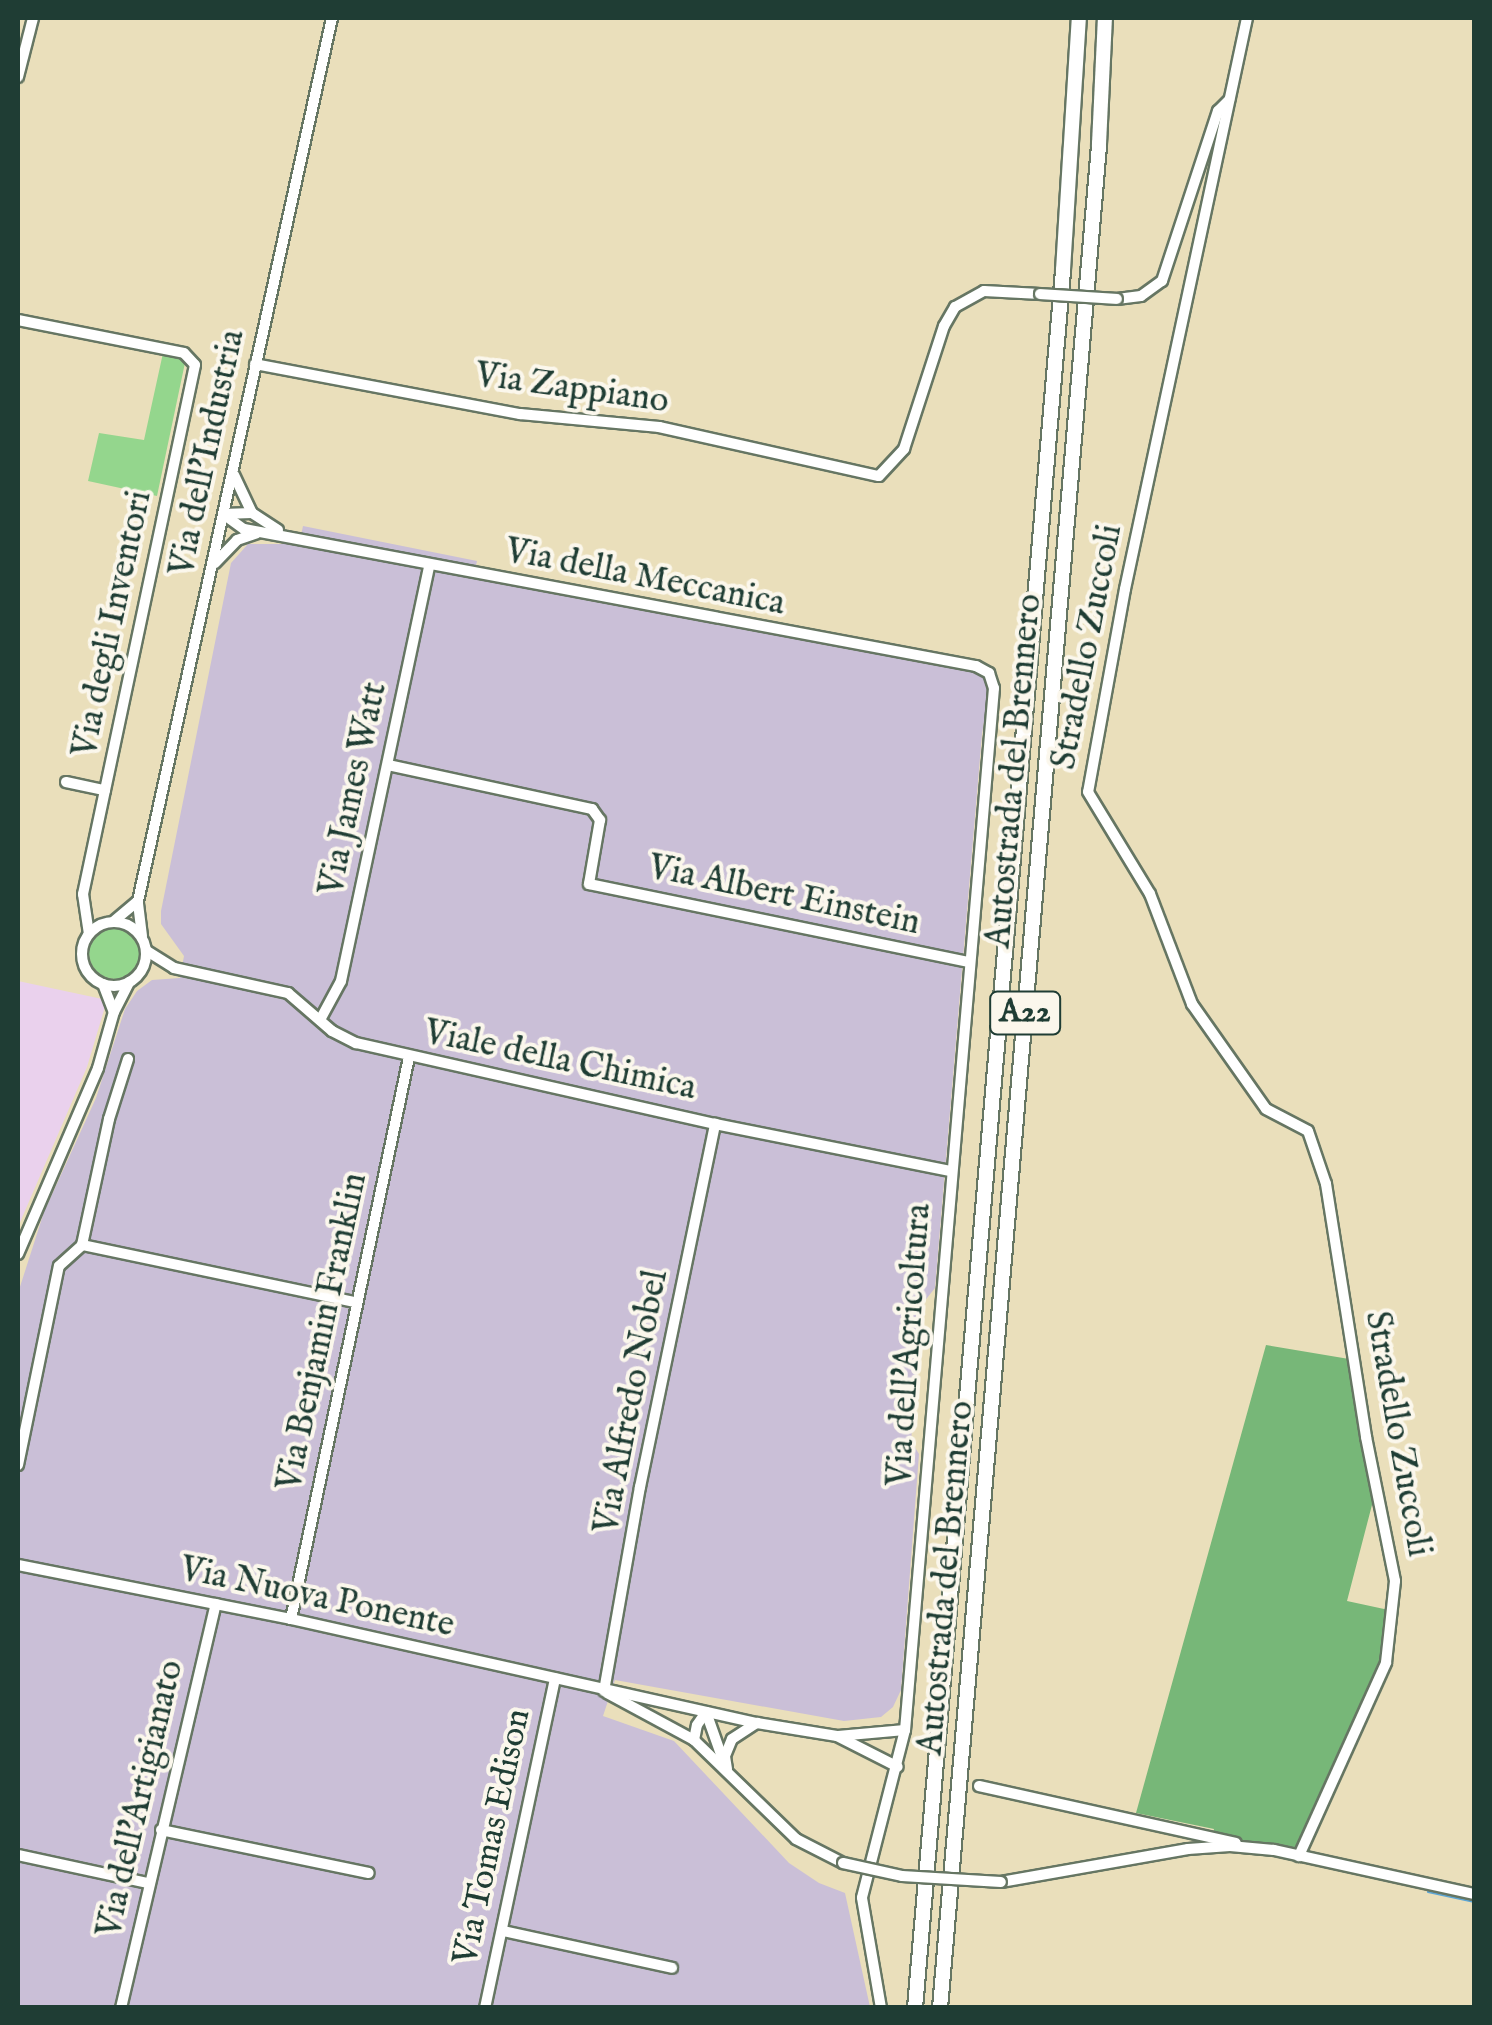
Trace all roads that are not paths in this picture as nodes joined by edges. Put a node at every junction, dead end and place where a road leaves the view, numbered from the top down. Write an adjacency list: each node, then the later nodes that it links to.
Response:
1 (33, 18): 6 (street)
2 (332, 18): 9 (street, Via dell'Industria)
3 (1079, 18): 68 (highway, Autostrada del Brennero / A22)
4 (1104, 18): 69 (highway, Autostrada del Brennero / A22)
5 (1247, 18): 7 (street, Stradello Zuccoli)
6 (18, 77)
7 (1230, 100): 9 (street, Via Zappiano, bridge); 59 (street, Stradello Zuccoli)
8 (18, 320): 19 (street, Via degli Inventori)
9 (255, 364): 10 (street, Via dell'Industria)
10 (233, 468): 11 (street); 12 (street, Via dell'Industria)
11 (252, 513): 12 (street); 13 (street, Via della Meccanica)
12 (223, 514): 13 (street, Via della Meccanica); 15 (street, Via dell'Industria)
13 (283, 533): 14 (street, Via della Meccanica); 15 (street, Via della Meccanica)
14 (430, 564): 16 (street, Via della Meccanica); 17 (street, Via James Watt)
15 (212, 569): 21 (street, Via dell'Industria)
16 (991, 680): 26 (street, Via dell'Agricoltura)
17 (388, 765): 26 (street, Via Albert Einstein); 32 (street, Via James Watt)
18 (66, 782): 19 (street)
19 (106, 790): 20 (street, Via degli Inventori)
20 (83, 894): 22 (street); 23 (street, Via degli Inventori)
21 (138, 900): 22 (street); 24 (street, Via dell'Industria)
22 (112, 922): 23 (street); 24 (street)
23 (89, 934): 30 (street)
24 (142, 936): 25 (street)
25 (146, 952): 27 (street, Viale della Chimica); 28 (street)
26 (969, 962): 36 (street, Via dell'Agricoltura)
27 (174, 968): 28 (street, Viale della Chimica); 32 (street, Viale della Chimica)
28 (141, 972): 29 (street)
29 (129, 982): 30 (street); 31 (street)
30 (103, 984): 31 (street)
31 (114, 1012): 38 (street)
32 (320, 1020): 33 (street, Viale della Chimica)
33 (409, 1057): 35 (street, Viale della Chimica); 39 (street, Via Benjamin Franklin)
34 (128, 1059): 37 (street)
35 (714, 1124): 36 (street, Viale della Chimica); 45 (street, Via Alfredo Nobel)
36 (950, 1170): 50 (street, Via dell'Agricoltura)
37 (82, 1245): 39 (street); 40 (street)
38 (18, 1254)
39 (356, 1302): 43 (street, Via Benjamin Franklin)
40 (18, 1465)
41 (18, 1565): 42 (street, Via Nuova Ponente)
42 (216, 1604): 43 (street, Via Nuova Ponente); 56 (street, Via dell'Artigianato)
43 (291, 1619): 44 (street, Via Nuova Ponente)
44 (555, 1678): 45 (street, Via Nuova Ponente); 63 (street, Via Tomas Edison)
45 (604, 1691): 46 (street, Via Nuova Ponente); 48 (street, Via Nuova Ponente)
46 (662, 1703): 47 (street, Via Nuova Ponente); 48 (street)
47 (706, 1712): 49 (street, Via Nuova Ponente); 52 (street); 54 (street)
48 (662, 1721): 52 (street, Via Nuova Ponente)
49 (756, 1723): 51 (street, Via Nuova Ponente); 54 (street)
50 (905, 1730): 51 (street); 53 (street, Via dell'Agricoltura)
51 (837, 1736): 53 (street)
52 (694, 1740): 54 (street, Via Nuova Ponente)
53 (898, 1768): 67 (street, Via dell'Agricoltura)
54 (727, 1770): 57 (street, Via Nuova Ponente, bridge)
55 (979, 1786): 57 (street, Via Nuova Ponente)
56 (161, 1830): 60 (street); 61 (street, Via dell'Artigianato)
57 (1252, 1847): 59 (street, Via Nuova Ponente)
58 (18, 1855): 61 (street)
59 (1299, 1856): 62 (street, Via Nuova Ponente)
60 (369, 1874)
61 (148, 1883): 65 (street, Via dell'Artigianato)
62 (1474, 1894)
63 (504, 1930): 64 (street); 66 (street, Via Tomas Edison)
64 (672, 1968)
65 (121, 2008)
66 (485, 2008)
67 (881, 2008)
68 (915, 2008)
69 (940, 2008)

